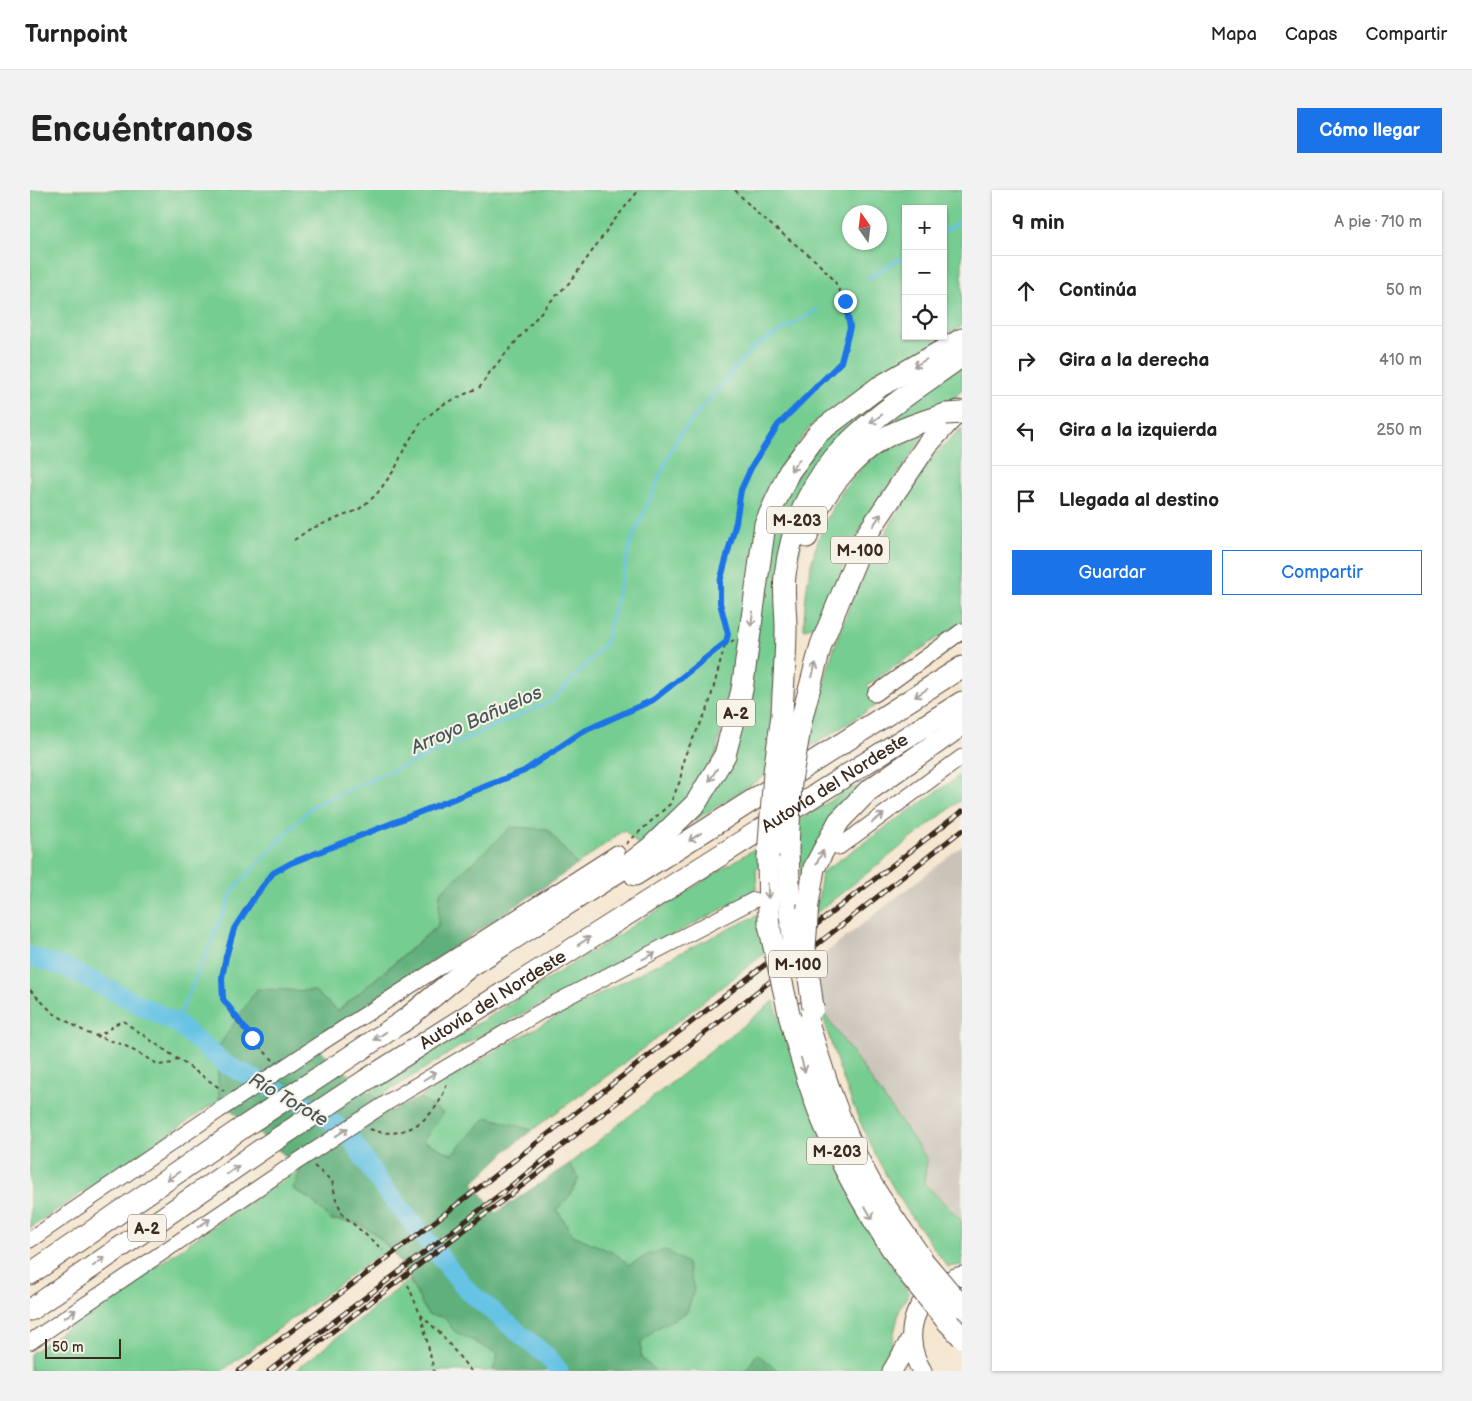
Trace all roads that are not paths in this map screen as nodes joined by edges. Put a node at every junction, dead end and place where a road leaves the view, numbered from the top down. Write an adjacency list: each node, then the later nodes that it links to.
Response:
1 (962, 339): 16 (highway, A-2, one-way to 16)
2 (962, 356): 9 (highway, M-203, one-way to 9)
3 (962, 406): 9 (highway, M-100, one-way to 3)
4 (962, 413): 9 (highway, bridge)
5 (962, 632): 7 (street)
6 (962, 667): 16 (highway, Autovía del Nordeste / A-2, one-way to 16)
7 (874, 694)
8 (962, 702): 22 (highway, Autovía del Nordeste / A-2, one-way to 8, bridge)
9 (792, 716): 15 (highway, M-100, bridge); 15 (highway, M-203, one-way to 15, bridge)
10 (962, 725): 15 (highway, one-way to 10, bridge)
11 (962, 757): 12 (street, one-way to 11)
12 (839, 847)
13 (617, 853): 17 (street, bridge)
14 (754, 900): 25 (street, one-way to 14, bridge)
15 (803, 1013): 18 (highway, M-203); 18 (highway, M-203, one-way to 18)
16 (400, 1022): 19 (highway, Autovía del Nordeste / A-2, one-way to 19, bridge)
17 (30, 1240)
18 (916, 1267): 21 (highway, M-203, bridge); 23 (highway, M-203, bridge)
19 (30, 1274)
20 (962, 1276): 24 (main road)
21 (962, 1307)
22 (30, 1310)
23 (962, 1336)
24 (911, 1339): 26 (main road); 27 (main road)
25 (30, 1342)
26 (892, 1371)
27 (922, 1371)

